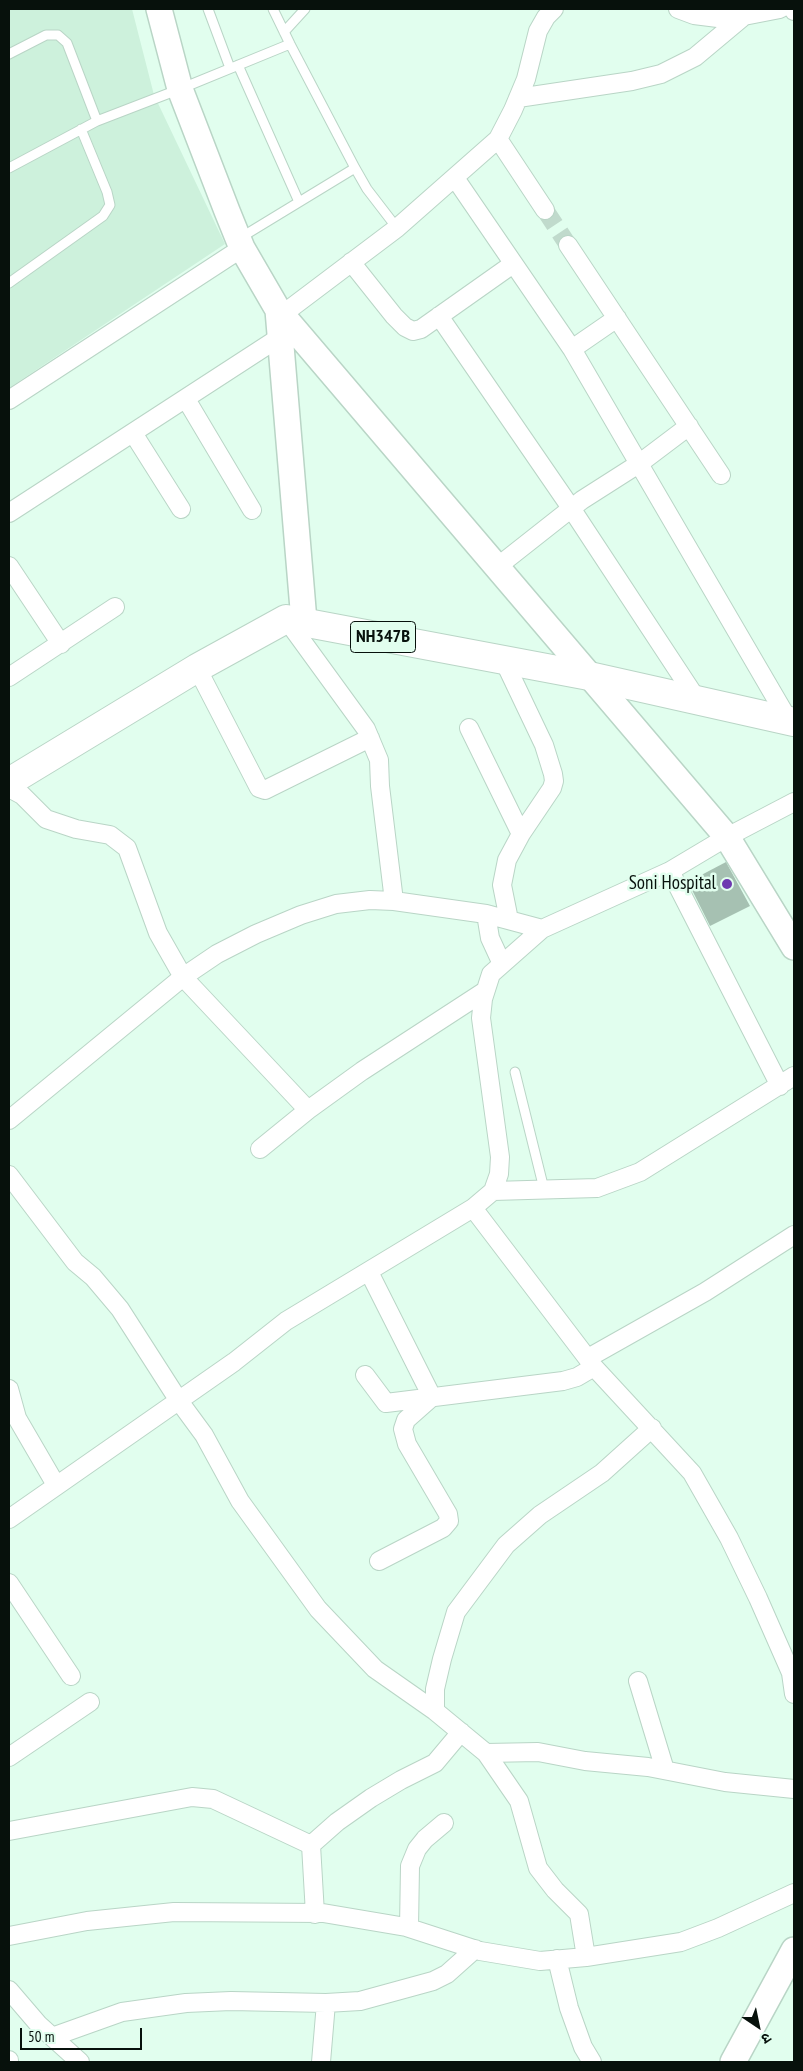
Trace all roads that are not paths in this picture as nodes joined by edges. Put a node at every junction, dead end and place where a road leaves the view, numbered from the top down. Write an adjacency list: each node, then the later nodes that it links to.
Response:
1 (159, 9): 13 (main road)
2 (208, 9): 12 (lane)
3 (274, 9): 9 (lane)
4 (305, 9): 9 (lane)
5 (554, 9): 14 (street)
6 (678, 9): 8 (street)
7 (780, 9): 8 (street)
8 (744, 16): 14 (street)
9 (284, 32): 10 (lane)
10 (290, 44): 12 (lane); 19 (lane)
11 (9, 54): 15 (lane)
12 (234, 67): 13 (lane); 21 (lane)
13 (180, 89): 15 (lane); 24 (main road)
14 (518, 98): 17 (street)
15 (97, 121): 16 (lane)
16 (81, 129): 18 (lane); 28 (lane)
17 (498, 139): 20 (street); 22 (street)
18 (9, 168)
19 (355, 168): 21 (lane); 23 (lane)
20 (455, 178): 23 (street); 27 (street)
21 (299, 202): 24 (lane)
22 (545, 210)
23 (396, 228): 26 (street)
24 (240, 244): 31 (main road); 34 (street)
25 (568, 246): 30 (street)
26 (351, 262): 29 (street); 31 (street)
27 (513, 264): 29 (street); 32 (street)
28 (9, 283)
29 (438, 316): 39 (street)
30 (617, 318): 32 (street); 35 (street)
31 (281, 320): 33 (street); 44 (main road); 46 (main road)
32 (572, 349): 37 (street)
33 (186, 399): 36 (street); 41 (street)
34 (9, 400)
35 (689, 426): 37 (street); 38 (street)
36 (133, 433): 40 (street); 42 (street)
37 (640, 463): 39 (street); 53 (street)
38 (721, 475)
39 (572, 508): 44 (street); 52 (street)
40 (181, 509)
41 (252, 510)
42 (9, 512)
43 (9, 566): 47 (street)
44 (497, 567): 50 (main road)
45 (115, 607): 47 (street)
46 (295, 620): 48 (highway, NH347B); 49 (highway); 55 (street)
47 (61, 644): 51 (street)
48 (504, 661): 50 (highway, NH347B); 59 (street)
49 (197, 668): 55 (street); 56 (highway)
50 (590, 676): 52 (highway, NH347B); 60 (main road)
51 (9, 677)
52 (698, 701): 53 (highway, NH347B)
53 (792, 721)
54 (469, 728): 59 (street)
55 (370, 738): 62 (street)
56 (9, 782)
57 (9, 788): 68 (street)
58 (794, 802): 60 (street)
59 (521, 834): 64 (street)
60 (727, 837): 61 (street); 66 (main road)
61 (670, 871): 65 (street); 71 (street)
62 (394, 901): 63 (street); 68 (street)
63 (486, 914): 64 (street); 67 (street)
64 (509, 920): 65 (street)
65 (542, 929): 67 (street)
66 (794, 947)
67 (502, 964): 69 (street)
68 (184, 977): 72 (street); 73 (street)
69 (485, 991): 72 (street); 77 (street)
70 (515, 1072): 76 (lane)
71 (790, 1081): 76 (street)
72 (308, 1110): 74 (street)
73 (9, 1120)
74 (260, 1149)
75 (9, 1175): 85 (street)
76 (544, 1188): 77 (street)
77 (493, 1191): 78 (street)
78 (473, 1208): 80 (street); 81 (street)
79 (794, 1235): 81 (street)
80 (368, 1272): 84 (street); 85 (street)
81 (591, 1362): 84 (street); 86 (street)
82 (365, 1375): 84 (street)
83 (9, 1389): 87 (street)
84 (432, 1397): 89 (street)
85 (179, 1401): 87 (street); 95 (street)
86 (652, 1428): 93 (street); 95 (street)
87 (56, 1485): 88 (street)
88 (9, 1519)
89 (379, 1561)
90 (9, 1583): 91 (street)
91 (71, 1676)
92 (638, 1681): 99 (street)
93 (794, 1694)
94 (90, 1702): 98 (street)
95 (435, 1711): 96 (street)
96 (461, 1732): 97 (street); 103 (street)
97 (486, 1754): 99 (street); 110 (street)
98 (9, 1757)
99 (665, 1770): 100 (street)
100 (794, 1789)
101 (444, 1823): 106 (street)
102 (9, 1831): 103 (street)
103 (311, 1845): 105 (street)
104 (794, 1894): 110 (street)
105 (315, 1914): 106 (street); 107 (street)
106 (409, 1928): 108 (street)
107 (9, 1936)
108 (475, 1949): 111 (street); 113 (street)
109 (794, 1950): 118 (main road)
110 (586, 1958): 111 (street)
111 (557, 1959): 117 (street)
112 (10, 1995): 114 (street)
113 (326, 2003): 114 (street); 116 (street)
114 (52, 2037): 115 (street)
115 (80, 2062)
116 (321, 2062)
117 (592, 2062)
118 (733, 2062)

